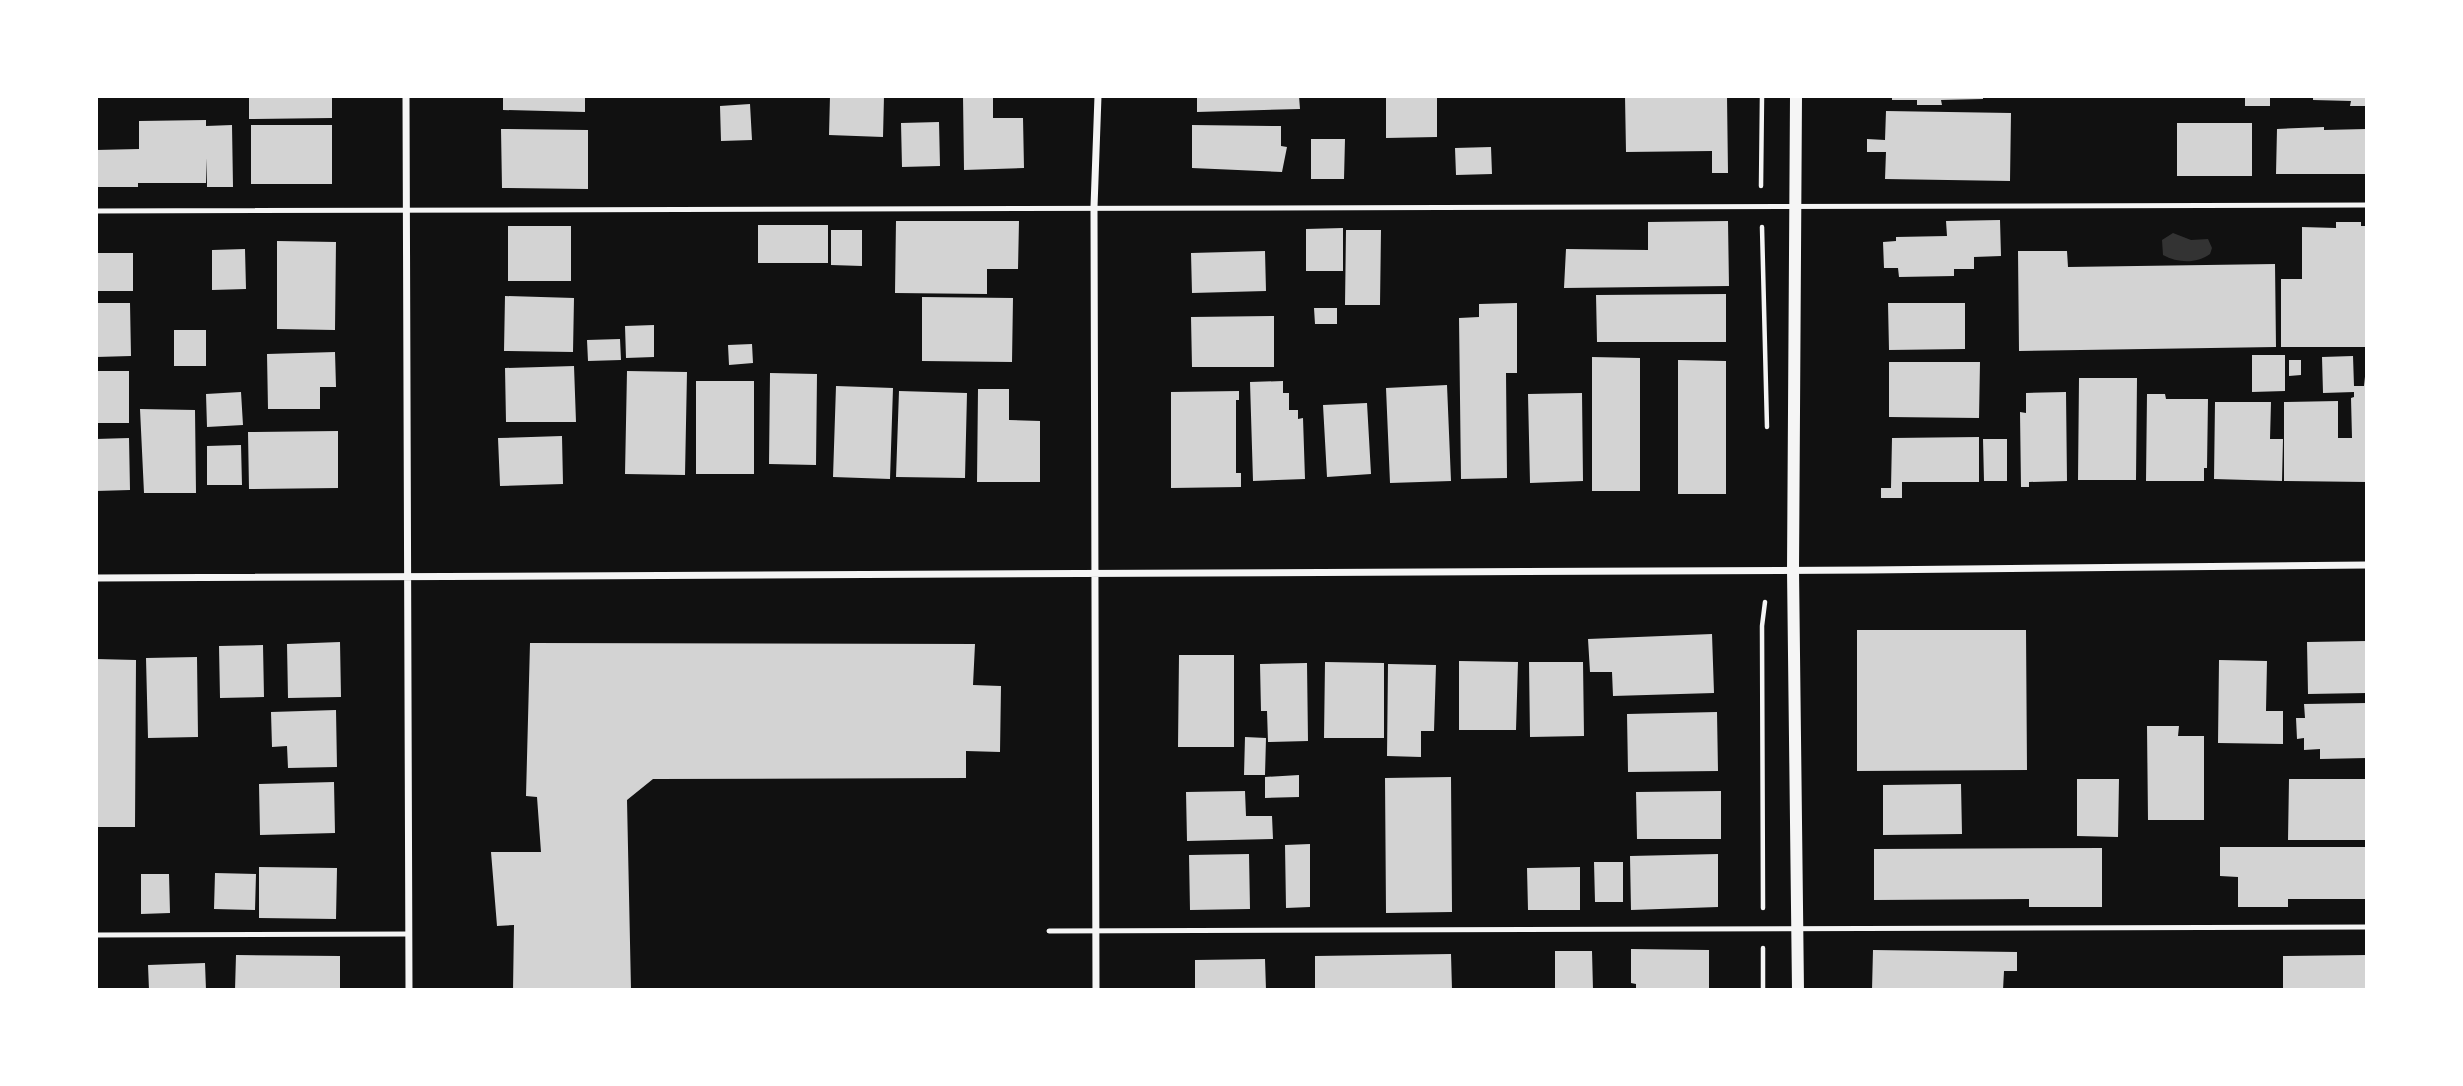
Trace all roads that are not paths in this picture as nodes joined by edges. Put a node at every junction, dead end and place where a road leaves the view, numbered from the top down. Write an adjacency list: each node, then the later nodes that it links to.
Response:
1 (405, 96): 7 (street)
2 (1098, 96): 6 (street)
3 (1796, 96): 5 (street)
4 (2367, 205): 5 (lane)
5 (1797, 206): 6 (lane); 10 (street)
6 (1094, 207): 7 (lane); 11 (street)
7 (408, 210): 8 (lane); 12 (street)
8 (96, 211)
9 (2367, 565): 10 (street)
10 (1793, 570): 11 (street); 15 (street)
11 (1095, 574): 12 (street); 17 (street)
12 (409, 576): 13 (street); 18 (street)
13 (96, 578)
14 (2367, 927): 15 (lane)
15 (1797, 929): 17 (lane); 22 (street)
16 (1049, 931): 17 (lane)
17 (1096, 932): 21 (street)
18 (409, 934): 19 (lane); 20 (street)
19 (96, 935)
20 (409, 990)
21 (1096, 990)
22 (1798, 990)

